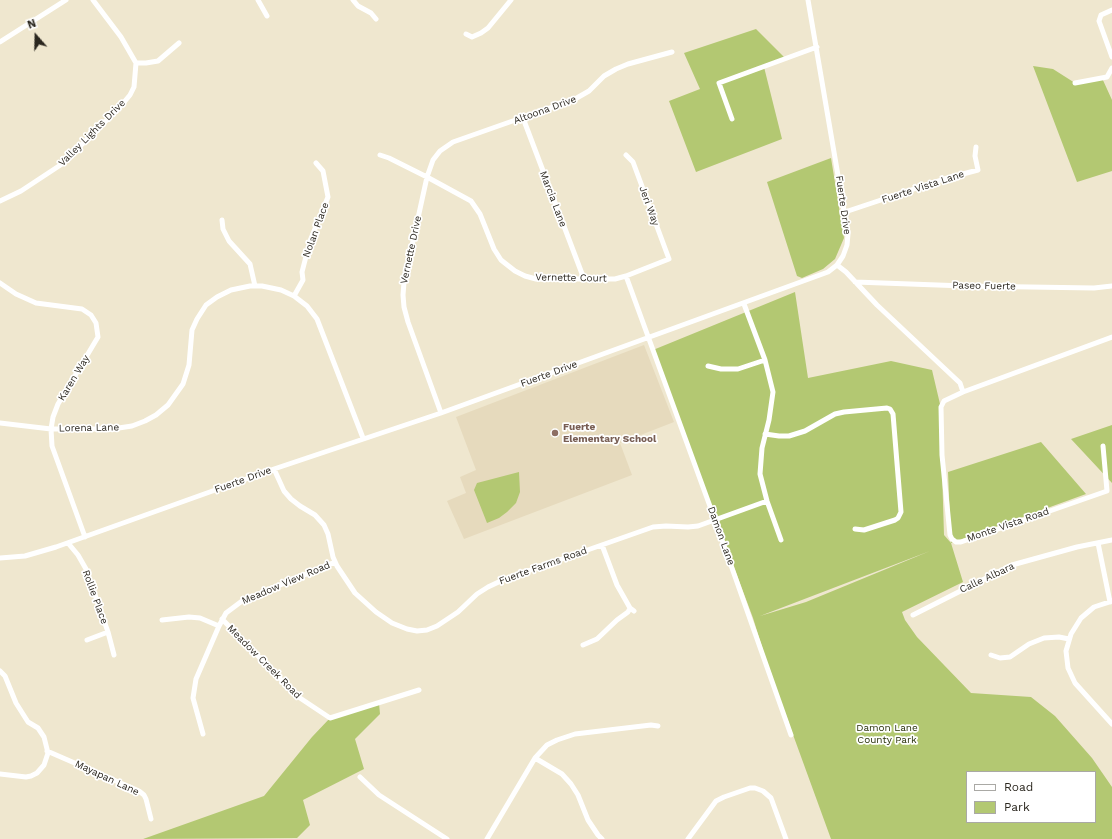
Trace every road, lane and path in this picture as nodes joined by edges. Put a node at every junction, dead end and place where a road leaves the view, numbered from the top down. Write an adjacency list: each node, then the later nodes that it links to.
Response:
1 (66, 0): 11 (street)
2 (93, 0): 16 (street)
3 (258, 0): 8 (street)
4 (353, 0): 9 (street)
5 (511, 0): 10 (street)
6 (808, 0): 13 (street, Fuerte Drive)
7 (1112, 10): 15 (street)
8 (267, 16)
9 (376, 19)
10 (466, 34)
11 (0, 42)
12 (179, 43): 16 (street)
13 (817, 47): 20 (street); 27 (street, Fuerte Drive)
14 (672, 52): 19 (street, Altoona Drive)
15 (1112, 56)
16 (136, 63): 26 (street, Valley Lights Drive)
17 (1112, 68): 18 (street)
18 (1075, 84)
19 (523, 118): 25 (street, Altoona Drive); 32 (street, Marcia Lane)
20 (732, 119)
21 (976, 147): 27 (street, Fuerte Vista Lane)
22 (380, 155): 25 (street, Vernette Court)
23 (626, 155): 29 (street, Jeri Way)
24 (316, 163): 37 (street, Nolan Place)
25 (427, 177): 32 (street, Vernette Court); 44 (street, Vernette Drive)
26 (0, 201)
27 (845, 212): 30 (street, Fuerte Drive)
28 (222, 220): 35 (street)
29 (669, 259): 31 (street, Vernette Court)
30 (837, 265): 34 (street); 38 (street, Fuerte Drive)
31 (626, 276): 32 (street, Vernette Court); 39 (street)
32 (584, 279)
33 (0, 282): 46 (street, Karen Way)
34 (855, 282): 36 (street, Paseo Fuerte); 43 (street)
35 (255, 286): 37 (street, Lorena Lane); 46 (street, Lorena Lane)
36 (1112, 286)
37 (294, 296): 48 (street, Lorena Lane)
38 (744, 304): 39 (street, Fuerte Drive); 41 (street)
39 (649, 337): 44 (street, Fuerte Drive); 52 (street, Damon Lane)
40 (1112, 337): 43 (street, Monte Vista Road)
41 (765, 360): 42 (street); 47 (street)
42 (708, 366)
43 (963, 392): 49 (street, Monte Vista Road)
44 (441, 413): 48 (street, Fuerte Drive)
45 (0, 423): 46 (street, Lorena Lane)
46 (51, 429): 54 (street, Karen Way)
47 (766, 434): 51 (street); 53 (street)
48 (363, 438): 50 (street, Fuerte Drive)
49 (1103, 446)
50 (274, 469): 54 (street, Fuerte Drive); 61 (street, Fuerte Farms Road)
51 (767, 501): 52 (street, Fuerte Farms Road); 55 (street)
52 (715, 520): 59 (street, Fuerte Farms Road); 78 (street, Damon Lane)
53 (855, 530)
54 (85, 537): 58 (street, Fuerte Drive)
55 (780, 540)
56 (1112, 540): 57 (street, Calle Albara)
57 (1098, 542): 62 (street); 63 (street, Calle Albara)
58 (68, 543): 60 (street, Fuerte Drive); 67 (street, Rollie Place)
59 (602, 544): 61 (street, Fuerte Farms Road); 70 (street)
60 (0, 558)
61 (336, 562): 64 (street, Meadow View Road)
62 (1111, 602): 68 (street)
63 (913, 614)
64 (222, 619): 66 (street, Meadow View Road); 74 (street, Meadow Creek Road)
65 (162, 620): 66 (street, Meadow Creek Road)
66 (219, 626): 77 (street, Meadow View Road)
67 (108, 632): 69 (street); 71 (street, Rollie Place)
68 (1068, 639): 72 (street); 75 (street)
69 (87, 640)
70 (583, 645)
71 (114, 655)
72 (990, 655)
73 (0, 671): 79 (street)
74 (419, 690)
75 (1112, 724)
76 (658, 726): 80 (street)
77 (203, 734)
78 (791, 735)
79 (47, 751): 81 (street); 83 (street, Mayapan Lane)
80 (535, 758): 85 (street); 86 (street)
81 (0, 774)
82 (360, 777): 84 (street)
83 (151, 819)
84 (448, 839)
85 (487, 839)
86 (602, 839)
87 (688, 839): 88 (street)
88 (786, 839)

